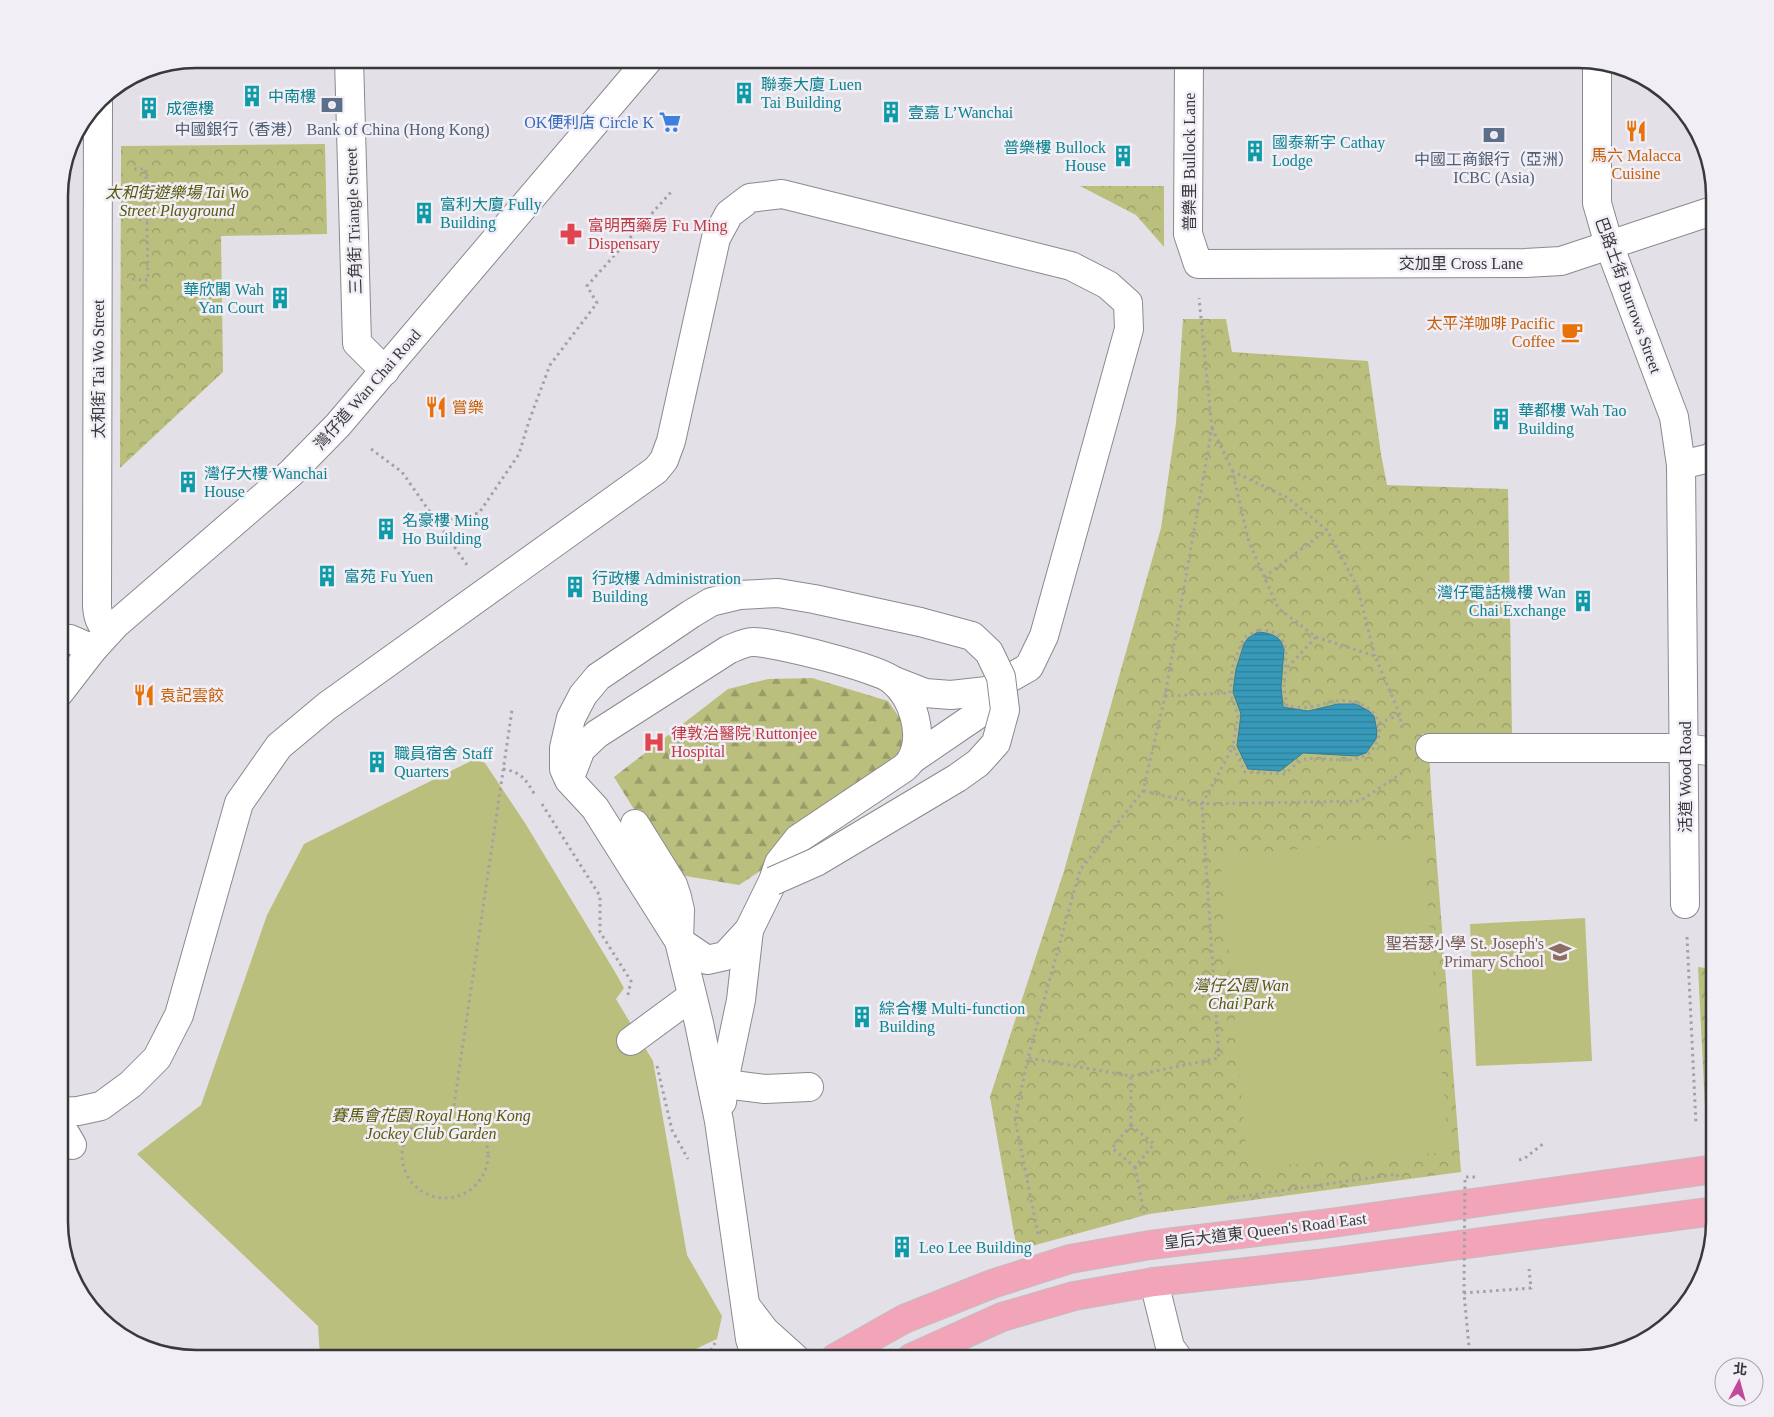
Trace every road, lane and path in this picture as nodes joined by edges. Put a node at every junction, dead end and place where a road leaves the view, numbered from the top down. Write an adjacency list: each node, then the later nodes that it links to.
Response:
1 (349, 68): 13 (street, 三角街 Triangle Street)
2 (641, 68): 13 (street, 灣仔道 Wan Chai Road)
3 (1189, 68): 10 (street, 普樂里 Bullock Lane)
4 (1597, 69): 9 (street, 巴路士街 Burrows Street)
5 (98, 113): 25 (street, 太和街 Tai Wo Street)
6 (129, 169): 11 (path)
7 (671, 192): 19 (path)
8 (1706, 213): 9 (street, 交加里 Cross Lane)
9 (1609, 245): 10 (street, 交加里 Cross Lane); 17 (street, 巴路士街 Burrows Street)
10 (1198, 264)
11 (129, 279)
12 (1199, 294): 14 (path)
13 (386, 371): 25 (street, 灣仔道 Wan Chai Road)
14 (1212, 428): 18 (path); 32 (path)
15 (371, 449): 19 (path)
16 (1706, 459): 17 (street)
17 (1681, 465): 39 (street, 活道 Wood Road)
18 (1232, 470): 20 (path); 22 (path)
19 (437, 522): 21 (path)
20 (1327, 530): 22 (path); 26 (path)
21 (469, 567)
22 (1264, 577): 23 (path)
23 (1316, 637): 26 (path); 27 (path)
24 (68, 640): 25 (street)
25 (101, 641): 29 (street, 灣仔道 Wan Chai Road)
26 (1375, 656): 34 (path)
27 (1286, 669): 31 (path); 35 (path)
28 (892, 680): 30 (street); 41 (street); 43 (street)
29 (68, 682)
30 (987, 692): 41 (street); 60 (street)
31 (1230, 694): 32 (path); 37 (path)
32 (1165, 696): 44 (path)
33 (512, 710): 42 (path)
34 (1400, 715): 35 (path); 36 (path)
35 (1379, 723): 37 (path)
36 (1402, 733)
37 (1233, 746): 47 (path)
38 (1430, 748): 39 (street); 47 (path)
39 (1685, 748): 40 (street); 50 (street, 活道 Wood Road)
40 (1706, 751)
41 (911, 760): 49 (street)
42 (503, 769): 45 (path); 61 (path)
43 (569, 780): 49 (street, bridge); 52 (street)
44 (1143, 791): 47 (path); 56 (path)
45 (536, 796)
46 (541, 804): 54 (path)
47 (1202, 804): 57 (path)
48 (635, 824): 52 (street)
49 (773, 881): 51 (street)
50 (1685, 904): 63 (path)
51 (749, 930): 52 (street); 58 (street)
52 (679, 941): 53 (street)
53 (692, 996): 55 (street); 62 (street)
54 (624, 1001)
55 (631, 1041)
56 (1028, 1058): 57 (path); 74 (path)
57 (1131, 1076): 64 (path)
58 (725, 1084): 59 (street); 62 (street)
59 (809, 1087)
60 (68, 1112)
61 (453, 1112): 61 (path)
62 (720, 1121): 78 (street)
63 (1696, 1124)
64 (1131, 1125): 67 (path); 67 (path)
65 (1544, 1143): 66 (path)
66 (1525, 1158)
67 (1135, 1167): 73 (path)
68 (1706, 1170): 81 (main road, 皇后大道東 Queen's Road East)
69 (1477, 1177): 77 (path, bridge)
70 (1363, 1178): 71 (path)
71 (1226, 1198)
72 (1706, 1212): 76 (main road)
73 (1144, 1214)
74 (1046, 1233)
75 (1529, 1266): 77 (path)
76 (1154, 1282): 82 (main road); 83 (street)
77 (1464, 1293): 84 (path)
78 (746, 1306): 79 (street); 80 (street)
79 (753, 1350)
80 (786, 1350)
81 (849, 1350)
82 (929, 1350)
83 (1172, 1350)
84 (1469, 1350)

